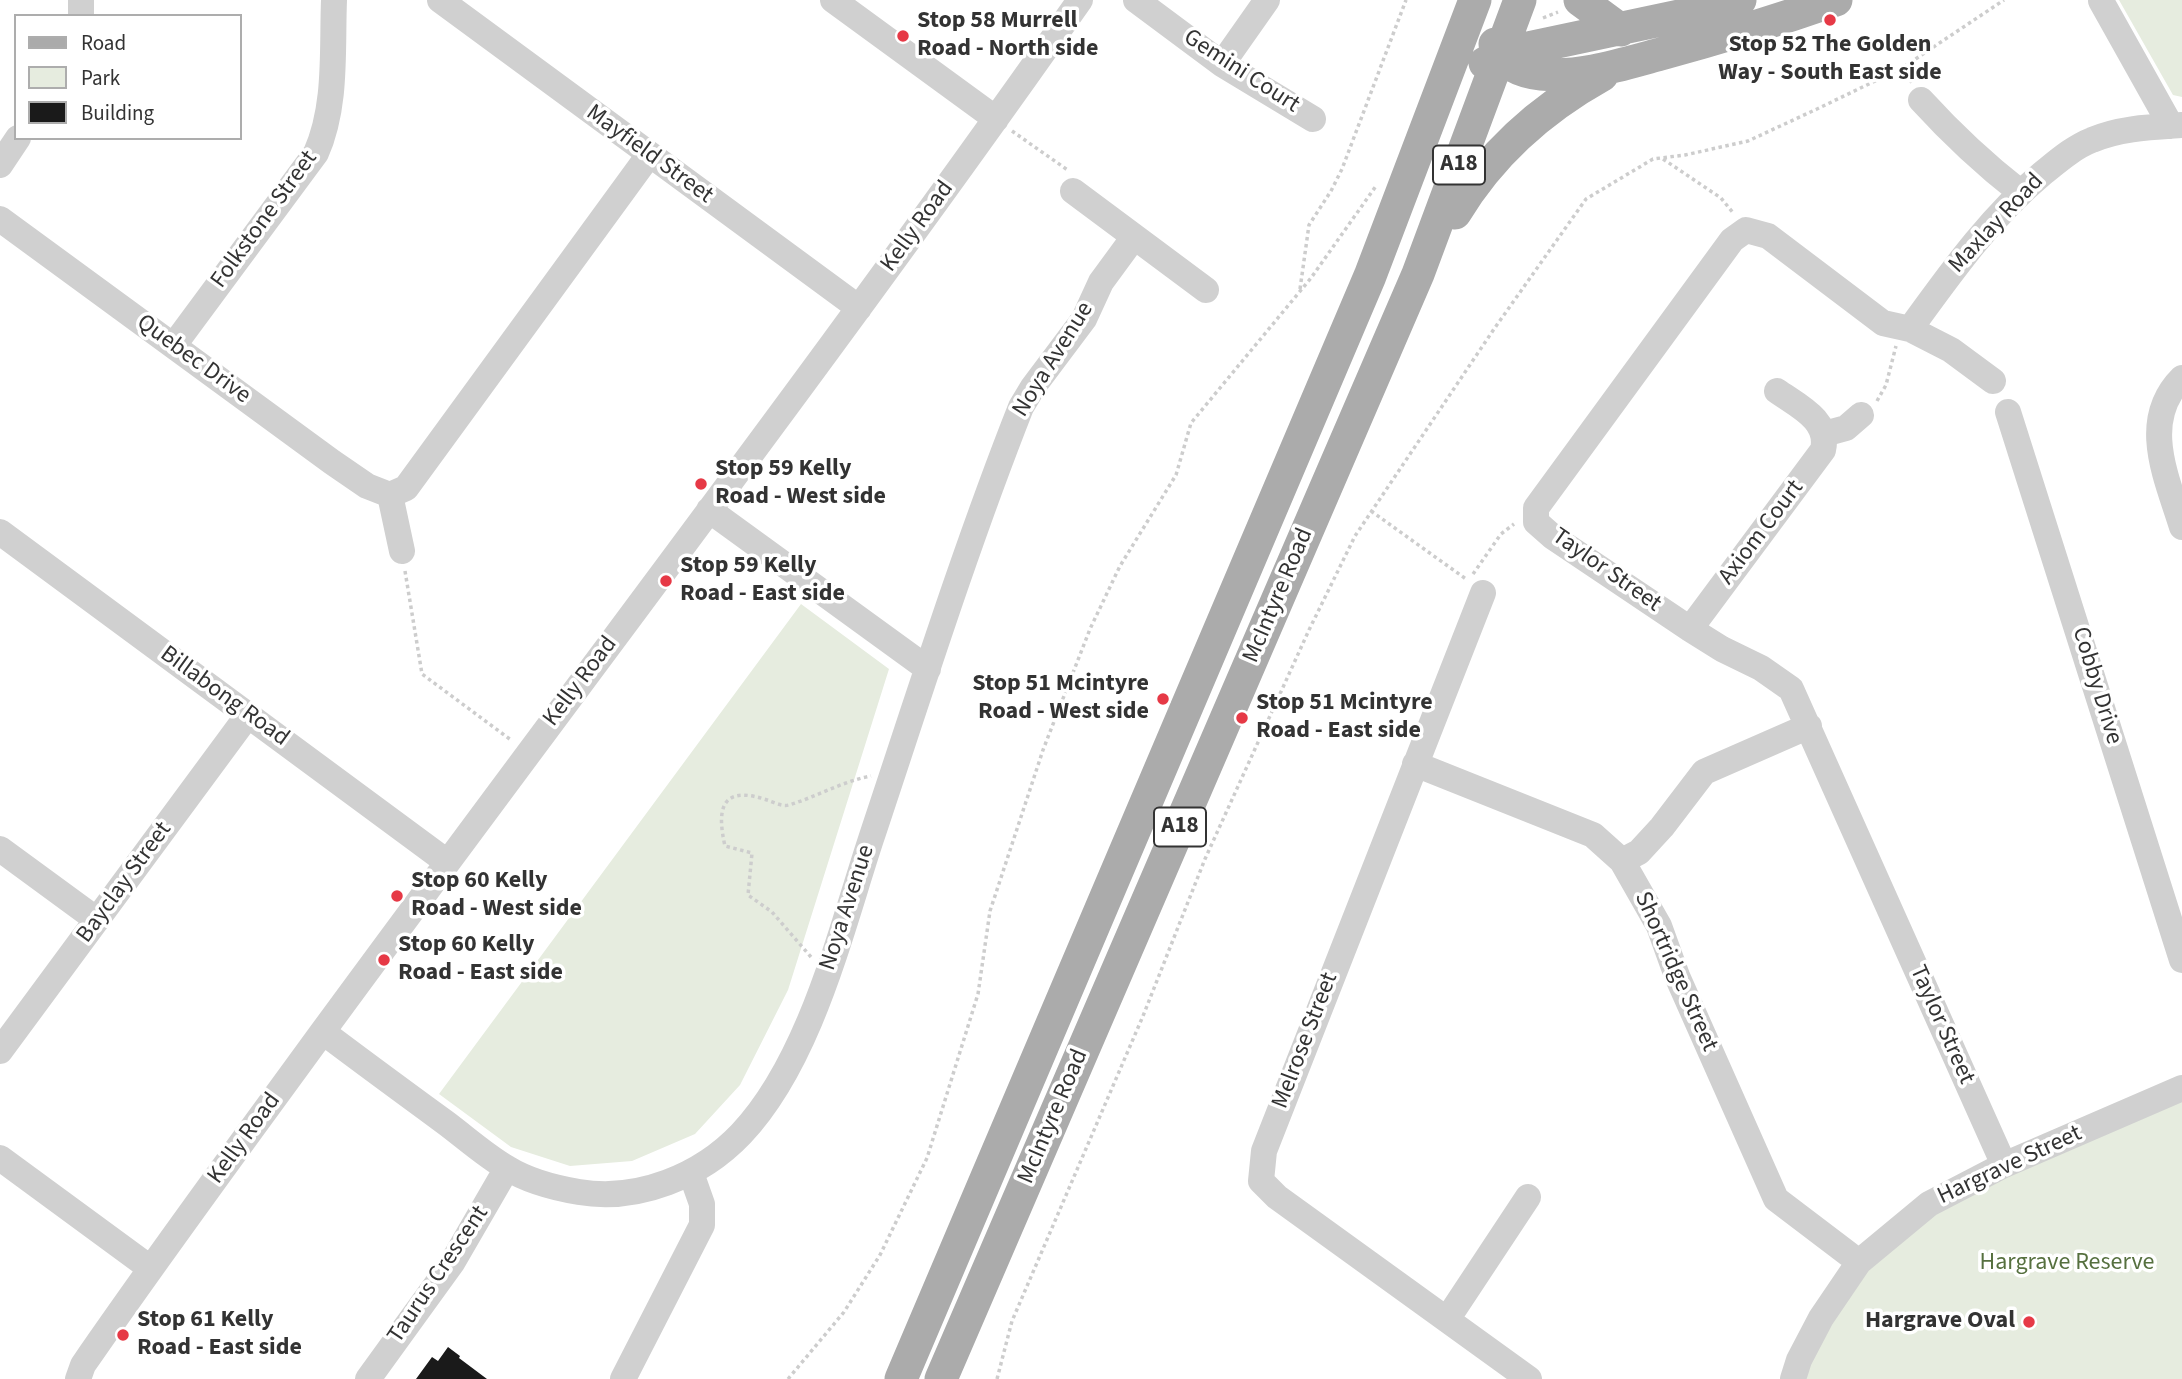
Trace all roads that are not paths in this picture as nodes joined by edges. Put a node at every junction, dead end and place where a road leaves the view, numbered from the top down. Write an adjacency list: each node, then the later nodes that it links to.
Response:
1 (334, 0): 34 (street, Folkstone Street)
2 (440, 0): 23 (street, Mayfield Street)
3 (833, 0): 19 (street)
4 (1080, 0): 19 (street, Kelly Road)
5 (1136, 0): 16 (street, Gemini Court)
6 (1267, 0): 16 (street)
7 (1475, 0): 30 (main road, McIntyre Road / A18)
8 (1492, 0): 15 (main road)
9 (1520, 0): 15 (main road, McIntyre Road / A18)
10 (1580, 0): 14 (main road)
11 (1740, 0): 14 (main road)
12 (1836, 0): 17 (main road)
13 (2101, 2): 21 (street)
14 (1621, 30): 15 (main road)
15 (1499, 55): 17 (main road); 29 (main road, McIntyre Road / A18); 30 (main road)
16 (1222, 64): 20 (street, Gemini Court)
17 (1619, 65): 29 (main road)
18 (1922, 100): 26 (street)
19 (996, 119): 32 (street, Kelly Road)
20 (1313, 119)
21 (2177, 125): 26 (street, Maxlay Road)
22 (17, 140): 24 (street)
23 (649, 155): 32 (street, Mayfield Street); 41 (street)
24 (0, 165)
25 (1073, 191): 28 (street)
26 (2020, 192): 33 (street, Maxlay Road)
27 (0, 219): 34 (street, Quebec Drive)
28 (1134, 237): 31 (street); 48 (street, Noya Avenue)
29 (1419, 274): 72 (main road, McIntyre Road / A18)
30 (1370, 276): 71 (main road, McIntyre Road / A18)
31 (1206, 290)
32 (859, 308): 42 (street, Kelly Road)
33 (1904, 333): 36 (street); 47 (street, Taylor Street)
34 (174, 345): 41 (street, Quebec Drive)
35 (2182, 378): 43 (street)
36 (1993, 381)
37 (1777, 391): 40 (street)
38 (1868, 409): 40 (street)
39 (2008, 412): 56 (street, Cobby Drive)
40 (1824, 434): 47 (street, Axiom Court)
41 (390, 495): 45 (street)
42 (709, 510): 48 (street); 54 (street, Kelly Road)
43 (2182, 527)
44 (0, 533): 49 (street, Billabong Road)
45 (402, 551)
46 (1483, 593): 51 (street, Melrose Street)
47 (1690, 629): 50 (street, Taylor Street)
48 (928, 668): 63 (street, Noya Avenue)
49 (248, 715): 54 (street, Billabong Road); 55 (street, Bayclay Street)
50 (1809, 726): 53 (street); 61 (street, Taylor Street)
51 (1415, 764): 53 (street, Shortridge Street); 67 (street, Melrose Street)
52 (0, 849): 55 (street)
53 (1622, 861): 65 (street, Shortridge Street)
54 (447, 862): 57 (street, Kelly Road)
55 (97, 920): 58 (street, Bayclay Street)
56 (2182, 960)
57 (323, 1032): 62 (street, Noya Avenue); 66 (street, Kelly Road)
58 (0, 1051)
59 (2182, 1088): 61 (street, Hargrave Street)
60 (0, 1158): 66 (street)
61 (2004, 1165): 65 (street, Hargrave Street)
62 (507, 1168): 63 (street, Noya Avenue); 69 (street, Taurus Crescent)
63 (691, 1173): 70 (street)
64 (1528, 1197): 67 (street)
65 (1859, 1262): 74 (street, Hargrave Street)
66 (150, 1268): 68 (street, Kelly Road)
67 (1448, 1318): 73 (street, Melrose Street)
68 (75, 1374)
69 (368, 1379)
70 (623, 1379)
71 (901, 1379)
72 (941, 1379)
73 (1529, 1379)
74 (1793, 1379)

